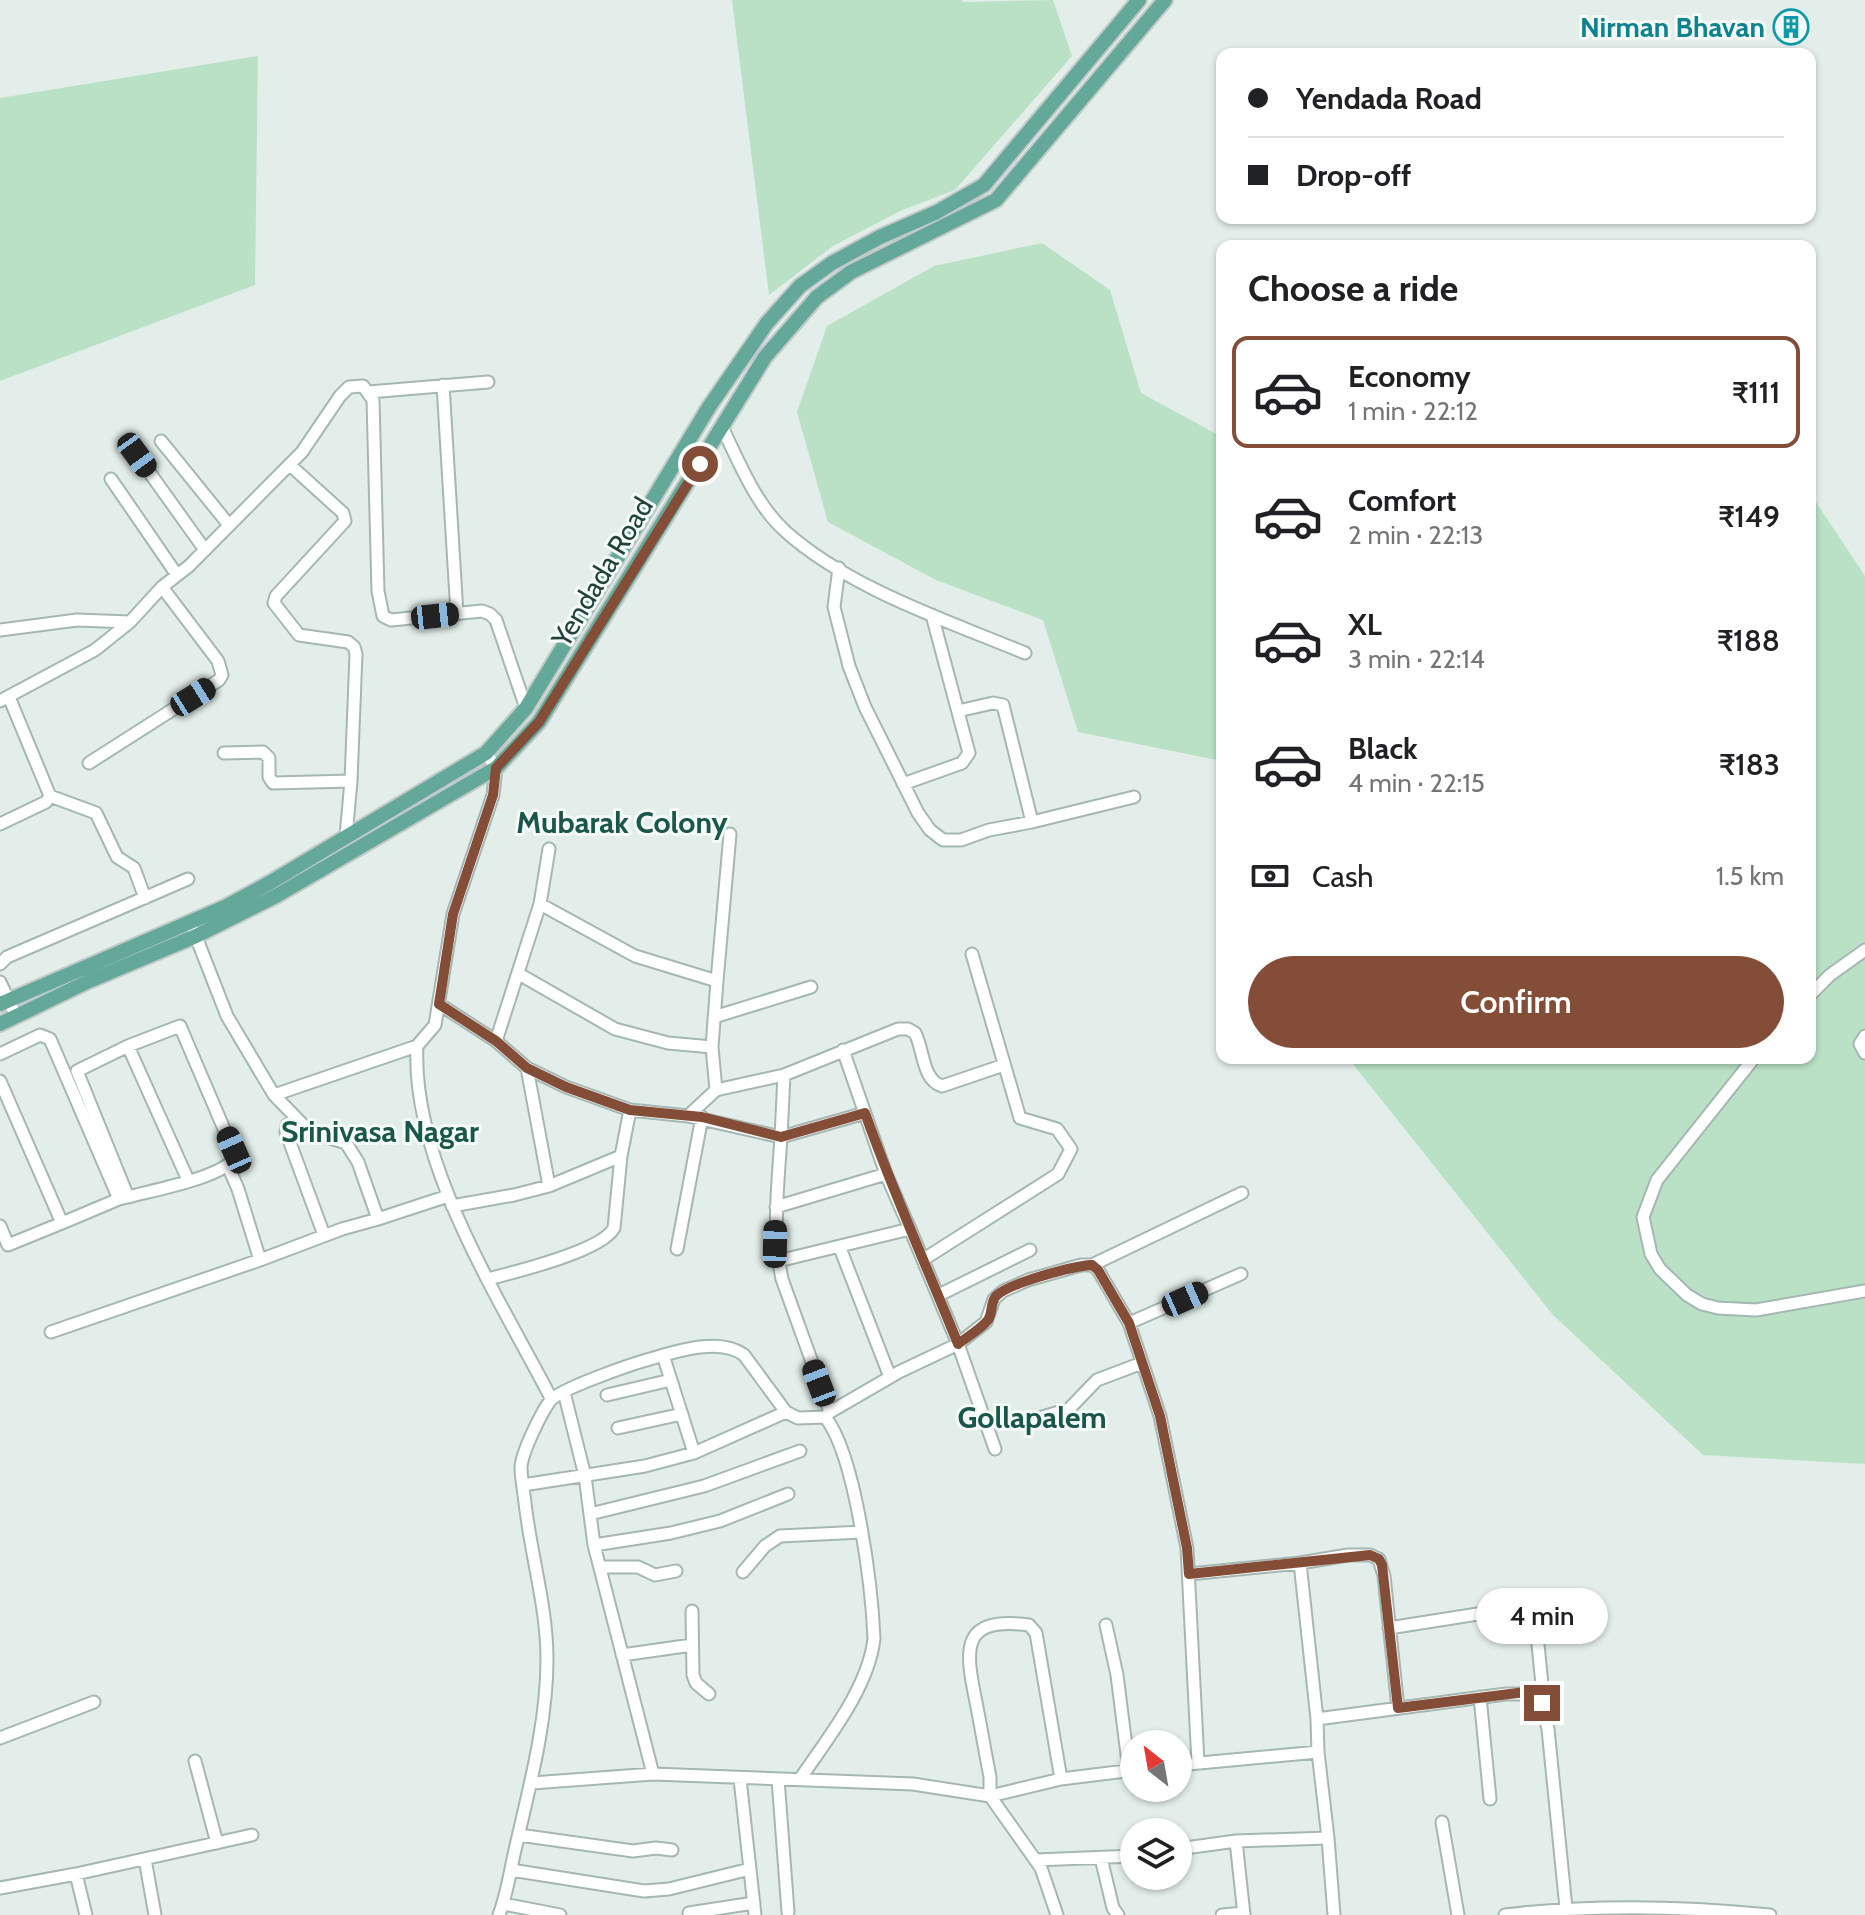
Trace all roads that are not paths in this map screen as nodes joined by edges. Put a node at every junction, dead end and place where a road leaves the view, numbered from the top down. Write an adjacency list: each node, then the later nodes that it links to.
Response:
1 (1139, 0): 22 (main road, Yendada Road)
2 (1165, 0): 6 (main road, Yendada Road)
3 (488, 382): 4 (street)
4 (443, 385): 5 (street); 16 (street)
5 (369, 392): 9 (street); 16 (street)
6 (722, 427): 13 (street); 27 (main road, Yendada Road)
7 (161, 441): 11 (street)
8 (137, 455): 12 (street)
9 (290, 465): 11 (street); 28 (street)
10 (111, 479): 14 (street)
11 (229, 525): 12 (street)
12 (205, 550): 14 (street)
13 (839, 568): 17 (street); 29 (street)
14 (177, 575): 15 (street)
15 (162, 587): 18 (street); 26 (street)
16 (457, 614): 22 (street)
17 (932, 615): 20 (street); 23 (street)
18 (130, 622): 19 (street); 21 (street)
19 (0, 630)
20 (1025, 653)
21 (4, 699): 30 (street)
22 (526, 708): 25 (main road, Yendada Road)
23 (958, 711): 29 (street); 32 (street)
24 (224, 753): 28 (street)
25 (486, 753): 27 (street); 35 (main road, Yendada Road)
26 (89, 763)
27 (496, 768): 41 (main road, Yendada Road); 51 (street)
28 (351, 781): 35 (street)
29 (903, 784): 32 (street)
30 (50, 796): 33 (street); 38 (street)
31 (1134, 797): 32 (street)
32 (1032, 822)
33 (0, 824)
34 (730, 834): 46 (street)
35 (346, 836): 40 (main road, Yendada Road)
36 (549, 849): 39 (street)
37 (188, 879): 38 (street)
38 (145, 898): 44 (street)
39 (540, 904): 45 (street); 46 (street)
40 (190, 921): 41 (street); 50 (main road, Yendada Road)
41 (196, 936): 52 (main road, Yendada Road); 69 (street)
42 (1865, 950): 49 (street)
43 (972, 954): 64 (street)
44 (0, 964)
45 (519, 974): 56 (street); 59 (street)
46 (717, 981): 53 (street)
47 (0, 982): 50 (street)
48 (811, 987): 53 (street)
49 (1816, 989)
50 (4, 1002): 52 (street)
51 (439, 1004): 56 (street); 58 (street)
52 (16, 1016): 54 (main road, Yendada Road)
53 (714, 1017): 59 (street)
54 (0, 1024)
55 (1865, 1036): 61 (street)
56 (496, 1041): 65 (street)
57 (128, 1046): 77 (street); 79 (street); 82 (street)
58 (417, 1046): 69 (street); 83 (street)
59 (712, 1047): 68 (street)
60 (843, 1050): 64 (street); 66 (street); 71 (street)
61 (1865, 1053)
62 (0, 1054): 82 (street)
63 (1749, 1064): 100 (street)
64 (1004, 1065): 94 (street)
65 (527, 1068): 70 (street); 80 (street)
66 (784, 1075): 68 (street); 75 (street)
67 (0, 1081): 86 (street)
68 (716, 1090): 72 (street)
69 (274, 1095): 74 (street)
70 (630, 1110): 72 (street); 76 (street)
71 (865, 1113): 75 (street); 78 (street)
72 (688, 1116): 73 (street)
73 (702, 1117): 75 (street); 92 (street)
74 (296, 1119): 85 (street); 89 (street)
75 (781, 1137): 84 (street)
76 (621, 1156): 80 (street); 99 (street)
77 (228, 1166): 79 (street); 95 (street)
78 (886, 1174): 84 (street); 88 (street)
79 (188, 1180): 82 (street)
80 (549, 1186): 83 (street)
81 (1242, 1193): 97 (street)
82 (124, 1198): 86 (street)
83 (450, 1201): 85 (street); 99 (street)
84 (776, 1207): 96 (street)
85 (378, 1219): 89 (street)
86 (62, 1223): 90 (street)
87 (0, 1226): 90 (street)
88 (910, 1229): 91 (street); 94 (street)
89 (324, 1235): 95 (street)
90 (4, 1247)
91 (840, 1248): 96 (street); 107 (street)
92 (677, 1249)
93 (1030, 1250): 101 (street)
94 (924, 1259): 101 (street)
95 (260, 1260): 103 (street)
96 (778, 1261): 114 (street)
97 (1092, 1265): 102 (street); 104 (street)
98 (1241, 1274): 102 (street)
99 (488, 1279): 111 (street)
100 (1865, 1291)
101 (939, 1295): 104 (street)
102 (1129, 1323): 106 (street)
103 (51, 1332)
104 (958, 1344): 107 (street); 117 (street)
105 (663, 1355): 108 (street); 109 (street); 112 (street)
106 (1142, 1363): 115 (street); 130 (street)
107 (890, 1377): 114 (street)
108 (671, 1380): 110 (street); 113 (street)
109 (564, 1392): 111 (street); 120 (street)
110 (607, 1395)
111 (551, 1398): 121 (street)
112 (786, 1412): 114 (street); 119 (street)
113 (682, 1414): 116 (street); 119 (street)
114 (827, 1414): 124 (street)
115 (1026, 1422)
116 (618, 1428)
117 (995, 1449)
118 (800, 1451): 123 (street)
119 (694, 1453): 120 (street)
120 (585, 1476): 121 (street); 123 (street)
121 (523, 1485): 154 (street)
122 (788, 1494): 125 (street)
123 (590, 1514): 125 (street)
124 (862, 1532): 129 (street); 152 (street)
125 (594, 1545): 127 (street)
126 (1300, 1563): 130 (street); 133 (street); 141 (street)
127 (600, 1567): 128 (street); 135 (street)
128 (676, 1571)
129 (743, 1572)
130 (1189, 1574): 146 (street)
131 (692, 1611): 134 (street)
132 (1106, 1625): 142 (street)
133 (1389, 1628): 139 (street); 140 (street)
134 (692, 1645): 135 (street); 136 (street)
135 (622, 1655): 149 (street)
136 (709, 1694)
137 (1480, 1697): 139 (street); 140 (street); 156 (street)
138 (94, 1702): 143 (street)
139 (1398, 1708): 141 (street)
140 (1544, 1709): 173 (street)
141 (1317, 1719): 144 (street)
142 (1126, 1730)
143 (0, 1738)
144 (1318, 1752): 146 (street); 160 (street)
145 (195, 1761): 162 (street)
146 (1198, 1763): 147 (street)
147 (1192, 1764)
148 (1120, 1772): 153 (street)
149 (653, 1774): 150 (street); 154 (street)
150 (740, 1779): 151 (street); 169 (street)
151 (778, 1779): 152 (street); 176 (street)
152 (800, 1779): 155 (street)
153 (1061, 1779): 155 (street); 155 (street)
154 (532, 1783): 159 (street)
155 (990, 1796): 168 (street)
156 (1490, 1799)
157 (1442, 1822): 186 (street)
158 (252, 1835): 162 (street)
159 (519, 1835): 164 (street); 170 (street)
160 (1328, 1838): 161 (street); 185 (street)
161 (1236, 1841): 163 (street); 178 (street)
162 (217, 1843): 167 (street)
163 (1192, 1847)
164 (672, 1850)
165 (1120, 1857): 166 (street)
166 (1101, 1858): 168 (street); 183 (street)
167 (145, 1859): 171 (street); 180 (street)
168 (1036, 1860): 182 (street)
169 (750, 1869): 170 (street); 175 (street)
170 (511, 1870): 174 (street)
171 (76, 1874): 172 (street); 179 (street)
172 (0, 1888)
173 (1566, 1908): 187 (street); 188 (street)
174 (501, 1909): 181 (street)
175 (755, 1909): 177 (street)
176 (788, 1912)
177 (689, 1913)
178 (1244, 1914): 184 (street)
179 (86, 1915)
180 (155, 1915)
181 (560, 1915)
182 (1057, 1915)
183 (1118, 1915)
184 (1222, 1915)
185 (1334, 1915)
186 (1458, 1915)
187 (1505, 1915)
188 (1770, 1915)

